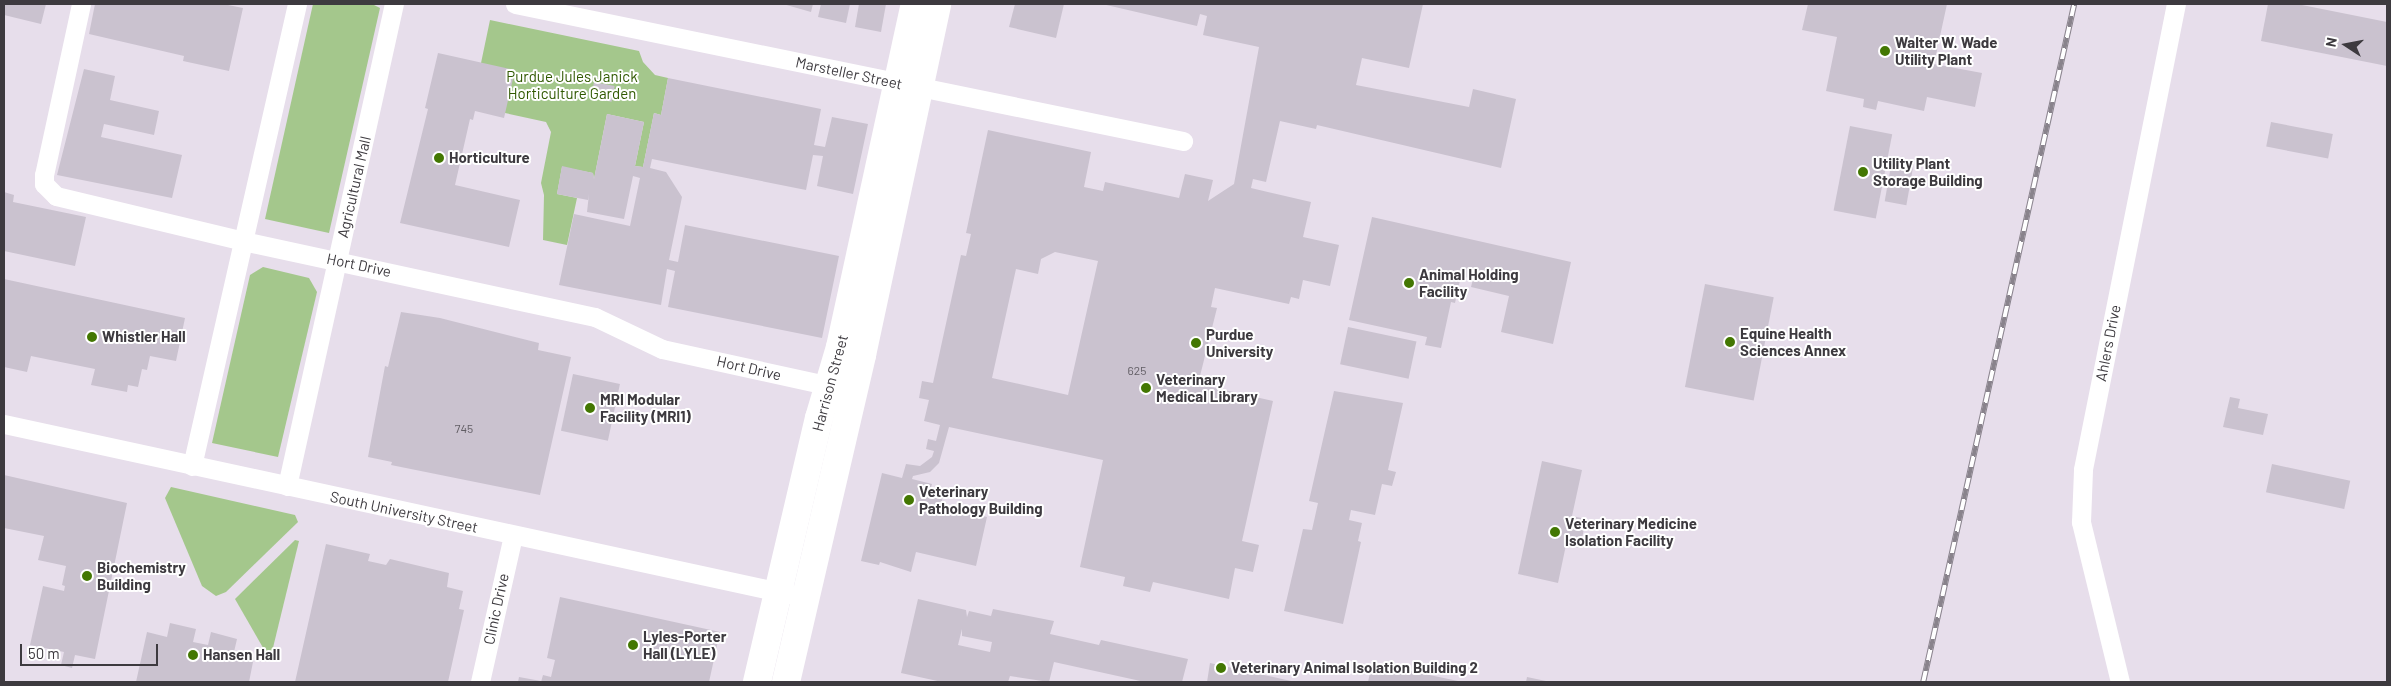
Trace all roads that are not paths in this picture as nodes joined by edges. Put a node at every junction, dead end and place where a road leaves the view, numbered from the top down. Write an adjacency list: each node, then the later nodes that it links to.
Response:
1 (81, 4): 10 (street, Hort Drive)
2 (297, 4): 10 (street)
3 (394, 4): 11 (street, Agricultural Mall)
4 (516, 4): 8 (street, Marsteller Street)
5 (915, 4): 8 (main road)
6 (937, 4): 8 (main road)
7 (2176, 4): 21 (street, Ahlers Drive)
8 (909, 85): 9 (street, Marsteller Street); 12 (main road, Harrison Street)
9 (1183, 141)
10 (243, 241): 11 (street, Hort Drive); 14 (street)
11 (337, 260): 12 (street, Hort Drive); 15 (street, Agricultural Mall)
12 (841, 388): 17 (main road, Harrison Street)
13 (4, 424): 14 (street, South University Street)
14 (192, 466): 15 (street, South University Street)
15 (287, 486): 16 (street, South University Street)
16 (512, 536): 17 (street, South University Street); 18 (street, Clinic Drive)
17 (792, 595): 19 (main road, Harrison Street); 20 (main road, Harrison Street)
18 (480, 682)
19 (757, 682)
20 (786, 682)
21 (2120, 682)

